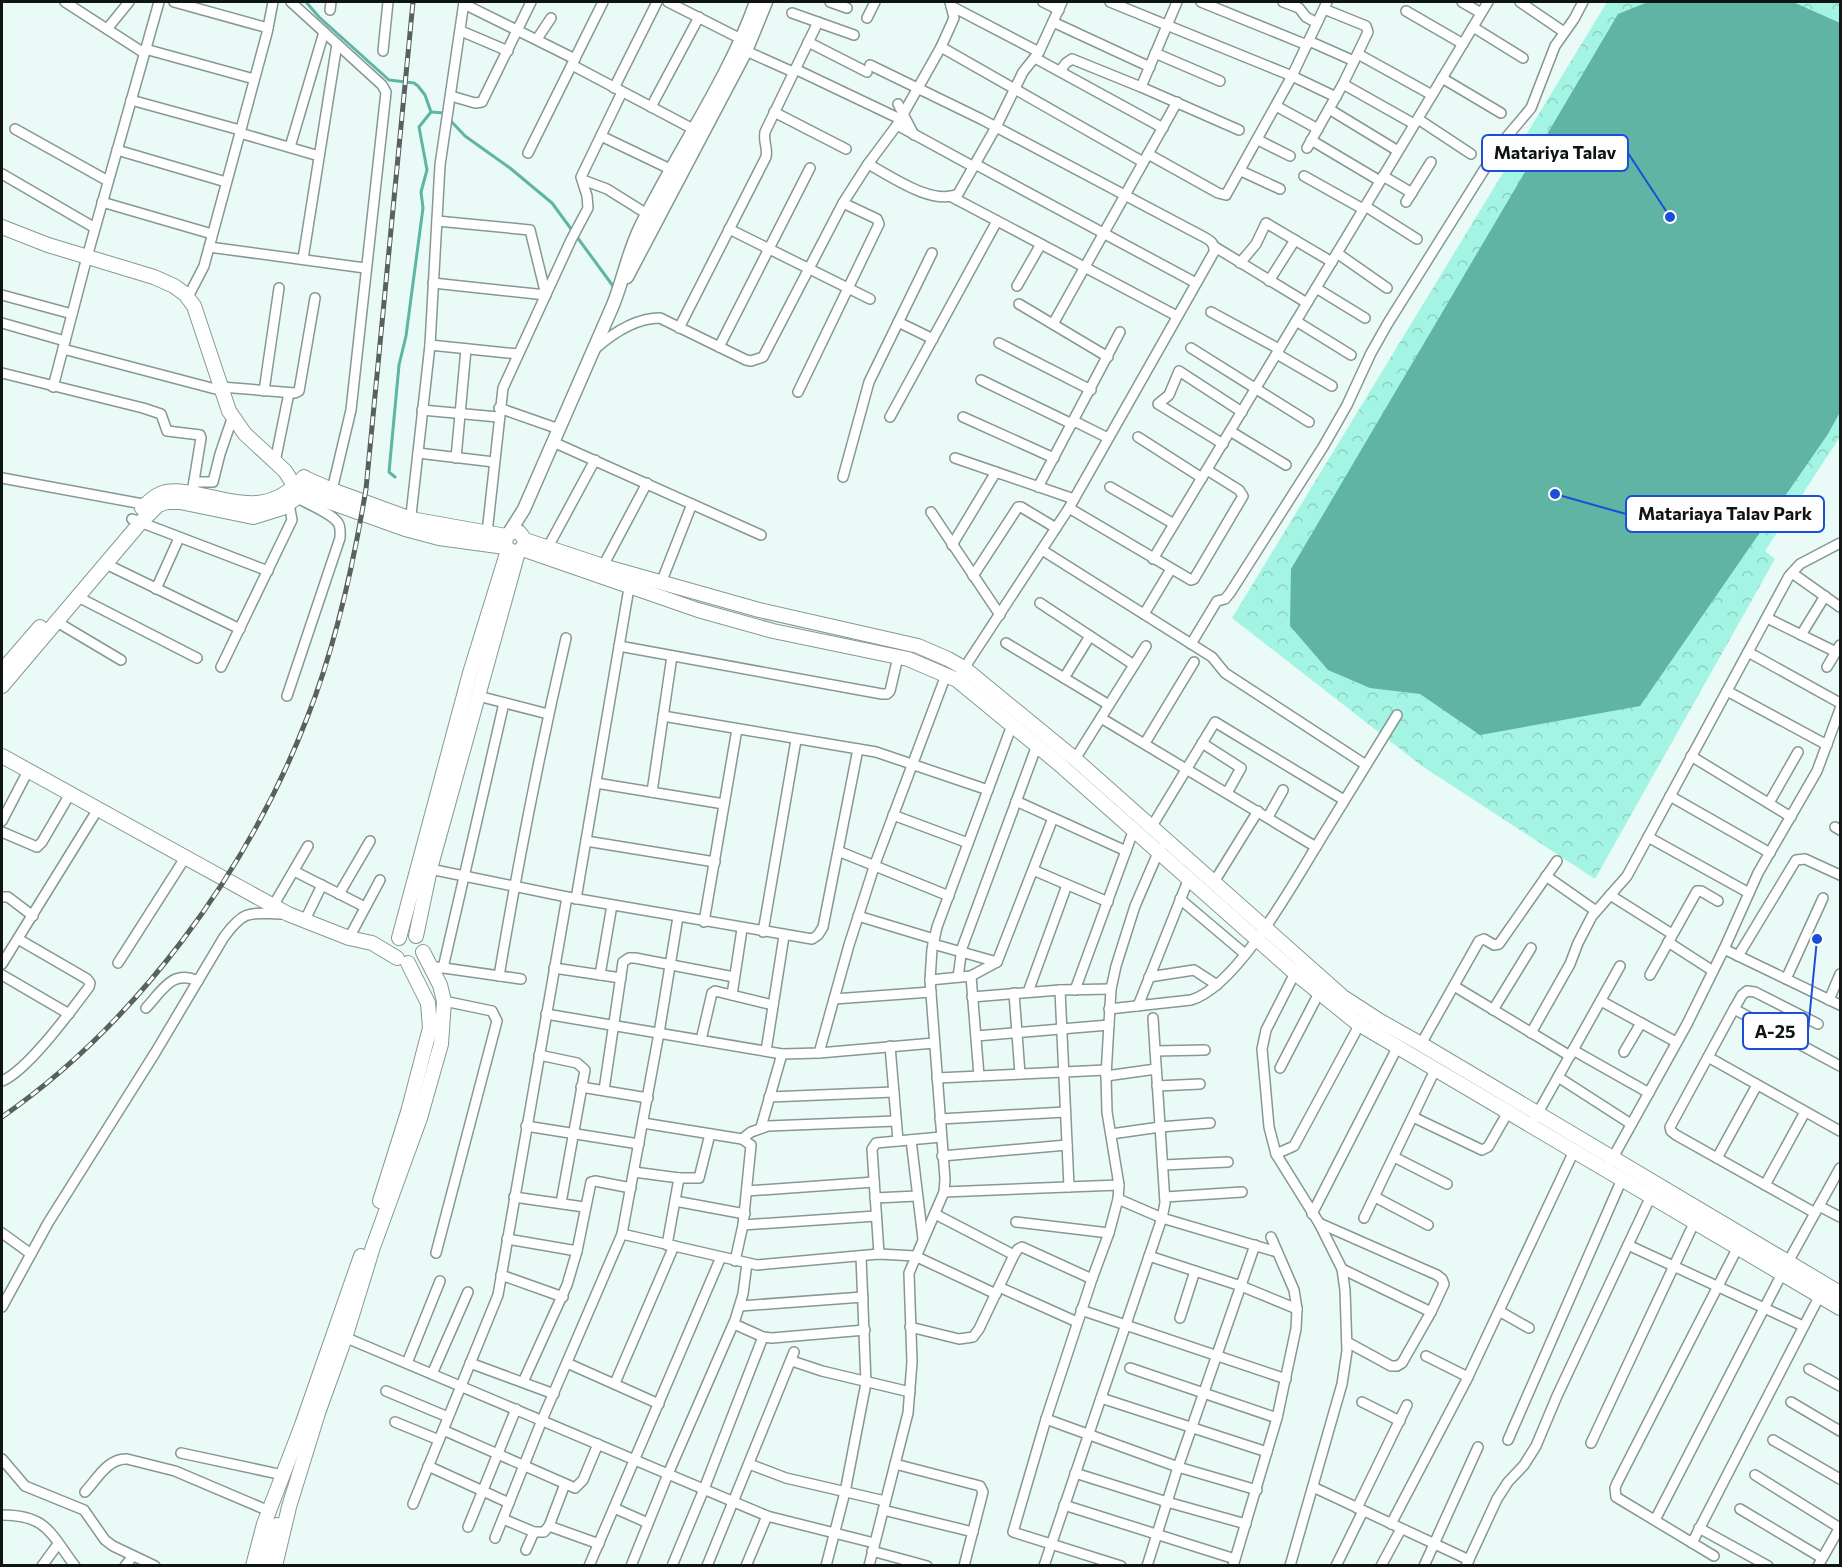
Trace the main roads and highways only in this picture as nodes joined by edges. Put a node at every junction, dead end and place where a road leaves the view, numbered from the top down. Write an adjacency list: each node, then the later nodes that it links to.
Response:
1 (2, 227): 2 (main road)
2 (299, 490): 3 (main road); 3 (main road); 5 (main road); 5 (main road)
3 (150, 506): 4 (main road)
4 (137, 520): 8 (main road); 10 (main road)
5 (410, 524): 6 (main road); 6 (main road)
6 (515, 543): 7 (main road); 7 (main road); 14 (main road); 15 (main road)
7 (630, 580): 9 (main road); 9 (main road)
8 (2, 671)
9 (956, 674): 12 (main road); 12 (main road)
10 (2, 686)
11 (2, 756): 16 (main road)
12 (1162, 844): 13 (main road); 13 (main road)
13 (1262, 934): 19 (main road)
14 (416, 936): 15 (main road); 17 (main road)
15 (398, 939): 16 (main road); 18 (main road)
16 (372, 943): 18 (main road)
17 (423, 952): 18 (main road); 25 (main road)
18 (403, 961): 25 (main road)
19 (1298, 966): 20 (main road); 20 (main road)
20 (1363, 1018): 21 (main road); 21 (main road)
21 (1609, 1163): 22 (main road); 22 (main road)
22 (1785, 1268): 23 (main road); 24 (main road)
23 (1840, 1293)
24 (1840, 1308)
25 (340, 1335): 26 (main road); 27 (main road)
26 (278, 1488): 28 (main road); 29 (main road)
27 (293, 1494): 28 (main road); 31 (main road)
28 (275, 1528): 30 (main road)
29 (253, 1566)
30 (263, 1566)
31 (275, 1566)

